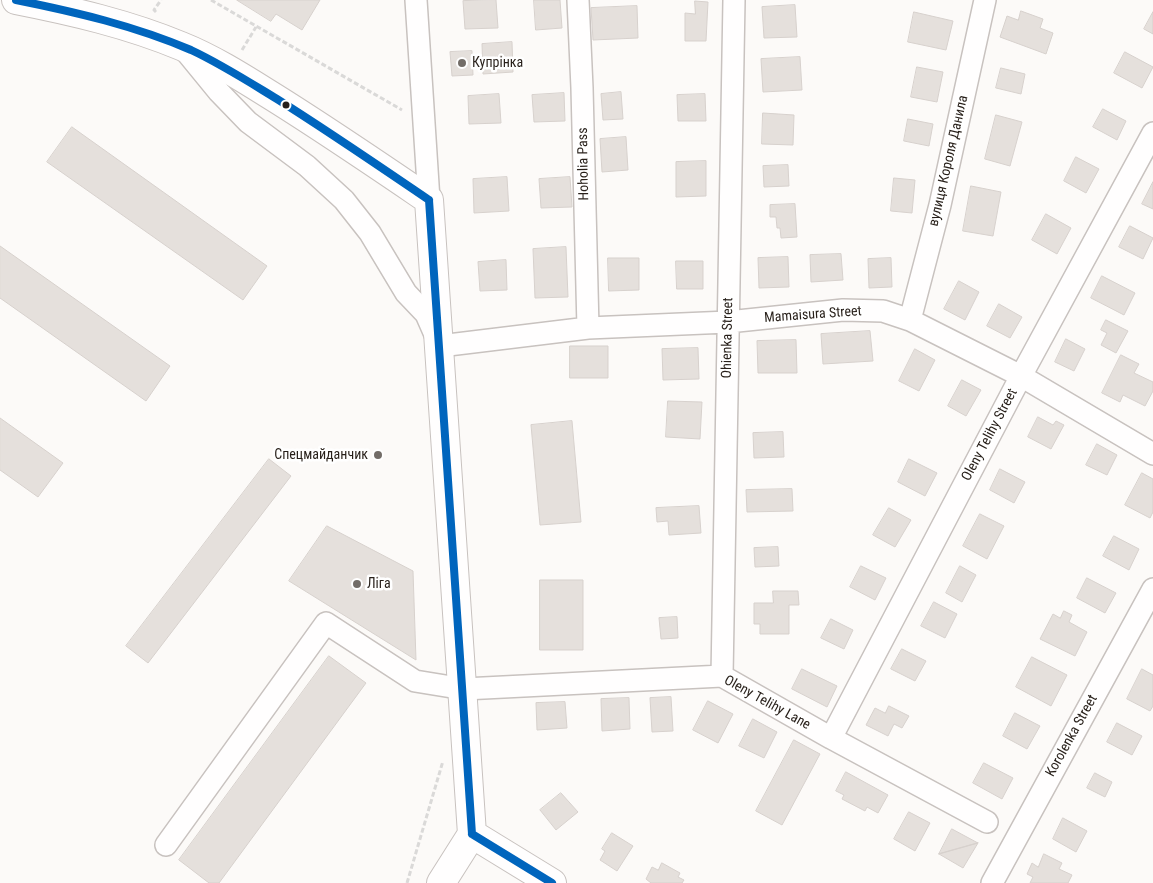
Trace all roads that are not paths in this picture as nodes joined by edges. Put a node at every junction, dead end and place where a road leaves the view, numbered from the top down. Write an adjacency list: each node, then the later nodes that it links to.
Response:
1 (416, 0): 8 (street)
2 (578, 0): 11 (street, Hoholia Pass)
3 (734, 0): 10 (street, Ohienka Street)
4 (985, 0): 9 (street, вулиця Короля Данила)
5 (29, 1): 6 (main road)
6 (182, 46): 8 (main road); 12 (street)
7 (1153, 133): 13 (street, Oleny Telihy Street)
8 (430, 200): 12 (main road)
9 (910, 320): 10 (street, Mamaisura Street); 13 (street, Mamaisura Street)
10 (728, 322): 11 (street, Mamaisura Street); 16 (street, Ohienka Street)
11 (588, 328): 12 (street, Mamaisura Street)
12 (440, 346): 17 (main road)
13 (1021, 376): 14 (street, Mamaisura Street); 18 (street, Oleny Telihy Street)
14 (1153, 454)
15 (1153, 589): 24 (street, Korolenka Street)
16 (722, 676): 17 (street, Oleny Telihy Lane); 18 (street, Oleny Telihy Lane)
17 (464, 689): 20 (main road); 21 (street, Oleny Telihy Lane)
18 (831, 738): 19 (street, Oleny Telihy Lane)
19 (987, 822)
20 (472, 834): 22 (main road); 23 (main road)
21 (166, 846)
22 (441, 883)
23 (552, 883)
24 (992, 883)

